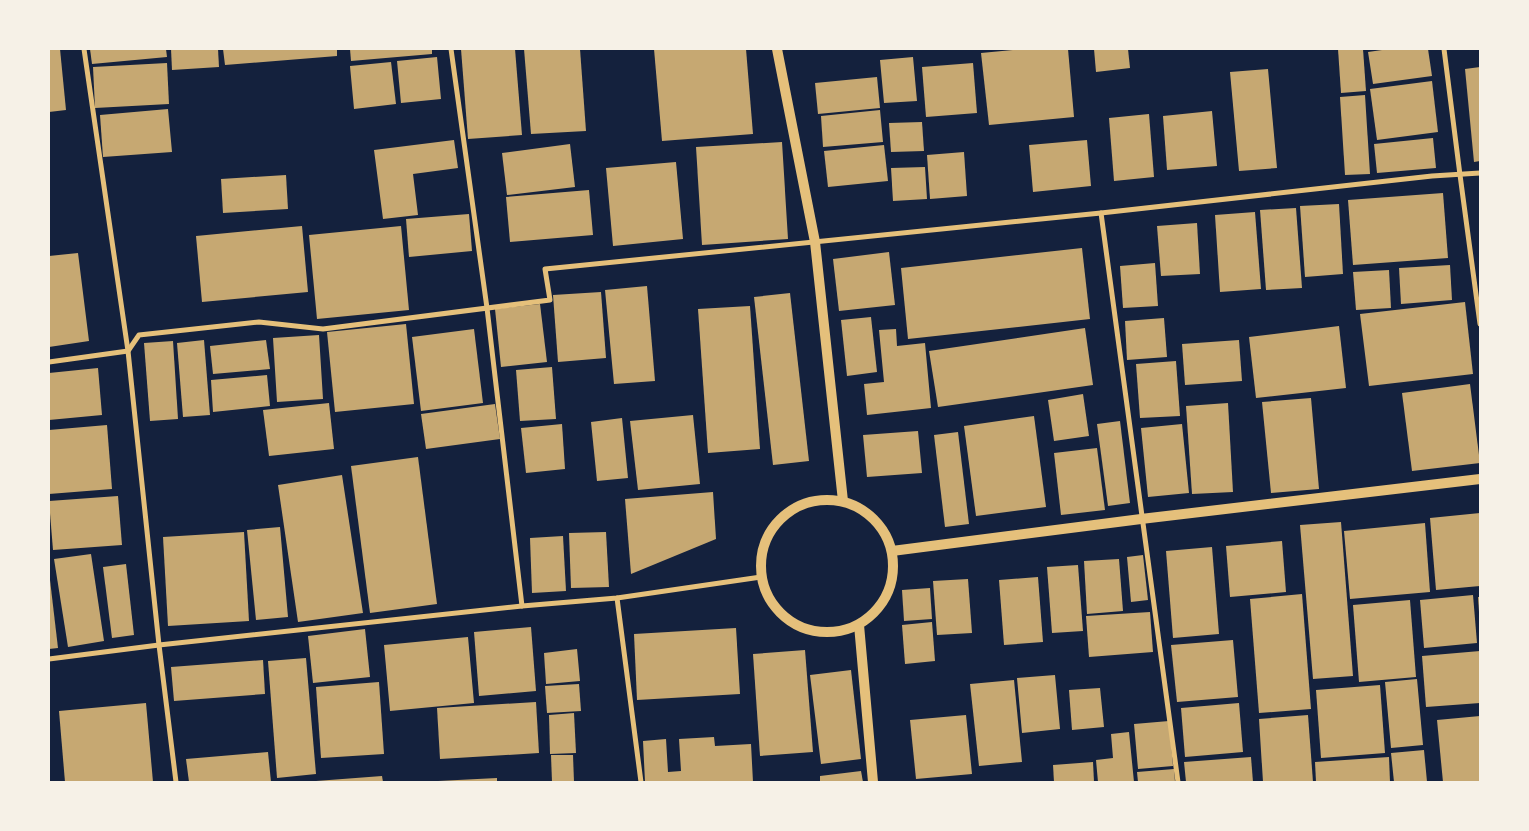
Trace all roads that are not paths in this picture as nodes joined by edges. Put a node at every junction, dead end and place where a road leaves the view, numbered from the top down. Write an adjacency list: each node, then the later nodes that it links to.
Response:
1 (84, 49): 11 (street)
2 (451, 49): 9 (street)
3 (777, 49): 8 (main road)
4 (1444, 49): 6 (street)
5 (1480, 173): 6 (street)
6 (1460, 175): 7 (street); 10 (street)
7 (1101, 212): 8 (street); 15 (street)
8 (815, 242): 9 (street); 14 (main road)
9 (487, 308): 11 (street); 19 (street)
10 (1480, 324)
11 (128, 351): 12 (street); 21 (street)
12 (49, 362)
13 (1480, 478): 15 (main road)
14 (843, 501): 16 (main road); 17 (main road)
15 (1141, 518): 16 (main road); 26 (street)
16 (892, 551): 20 (main road)
17 (761, 577): 18 (street); 20 (main road)
18 (617, 598): 19 (street); 24 (street)
19 (522, 606): 21 (street)
20 (860, 625): 25 (main road)
21 (159, 645): 22 (street); 23 (street)
22 (49, 659)
23 (176, 782)
24 (640, 782)
25 (873, 782)
26 (1178, 782)

